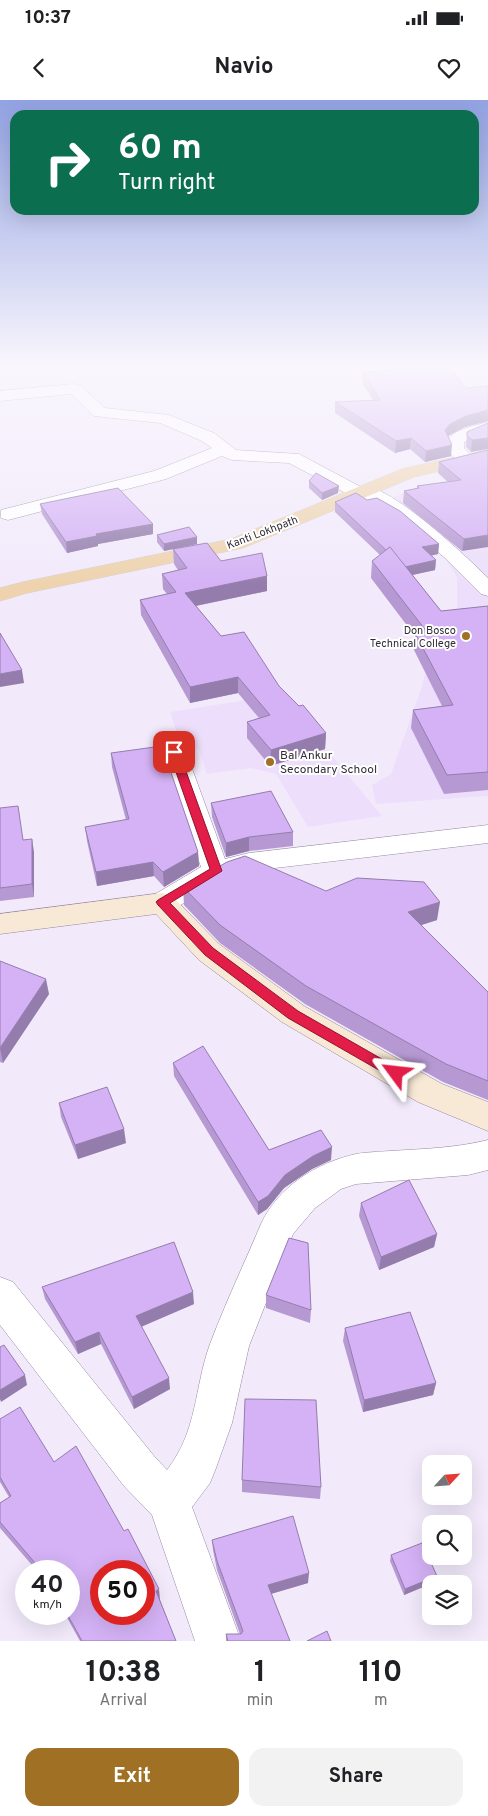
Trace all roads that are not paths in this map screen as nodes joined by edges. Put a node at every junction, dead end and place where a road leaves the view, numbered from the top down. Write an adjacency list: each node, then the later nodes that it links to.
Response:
1 (212, 440): 3 (street)
2 (457, 440): 5 (street)
3 (224, 449): 6 (street); 7 (street)
4 (488, 455): 5 (main road, Kanti Lokhpath)
5 (466, 459): 6 (main road, Kanti Lokhpath)
6 (362, 492): 8 (street); 9 (main road, Kanti Lokhpath)
7 (8, 514)
8 (488, 590)
9 (0, 595)
10 (174, 752): 12 (street)
11 (488, 834): 12 (street)
12 (216, 871): 13 (street)
13 (162, 902): 14 (main road); 15 (main road)
14 (0, 924)
15 (488, 1117)
16 (488, 1155): 18 (street)
17 (0, 1295): 18 (street)
18 (169, 1502): 19 (street)
19 (218, 1641)

